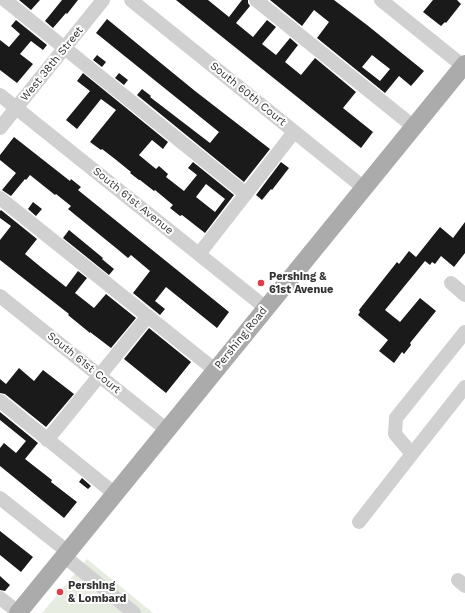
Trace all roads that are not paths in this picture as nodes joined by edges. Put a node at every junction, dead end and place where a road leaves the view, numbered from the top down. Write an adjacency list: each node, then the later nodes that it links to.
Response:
1 (5, 0): 7 (street)
2 (103, 0): 7 (street, West 38th Street)
3 (131, 0): 13 (street, South 60th Court)
4 (256, 0): 11 (street)
5 (381, 0): 6 (street)
6 (396, 4): 8 (street)
7 (64, 48): 10 (street, West 38th Street); 15 (street)
8 (464, 65): 11 (main road, Pershing Road)
9 (0, 95): 10 (street, South 61st Avenue)
10 (16, 108): 12 (street, West 38th Street); 17 (street, South 61st Avenue)
11 (414, 127): 14 (main road, Pershing Road)
12 (0, 128)
13 (294, 132): 14 (street, South 60th Court); 15 (street)
14 (364, 188): 21 (main road, Pershing Road)
15 (246, 194): 17 (street)
16 (0, 198): 22 (street)
17 (199, 254): 21 (street, South 61st Avenue)
18 (451, 283): 19 (street)
19 (465, 295)
20 (0, 296): 25 (street, South 61st Court)
21 (266, 308): 24 (main road, Pershing Road)
22 (148, 316): 24 (street); 25 (street)
23 (465, 332): 30 (street)
24 (216, 370): 28 (main road, Pershing Road)
25 (99, 375): 28 (street, South 61st Court); 29 (street)
26 (465, 387): 30 (street)
27 (0, 401): 29 (street)
28 (168, 430): 31 (main road, Pershing Road)
29 (47, 440): 31 (street)
30 (412, 454): 33 (street)
31 (115, 494): 34 (main road, Pershing Road)
32 (0, 498): 34 (street)
33 (359, 522)
34 (66, 554): 36 (main road, Pershing Road); 37 (street)
35 (0, 598): 36 (street)
36 (18, 613)
37 (134, 613)

